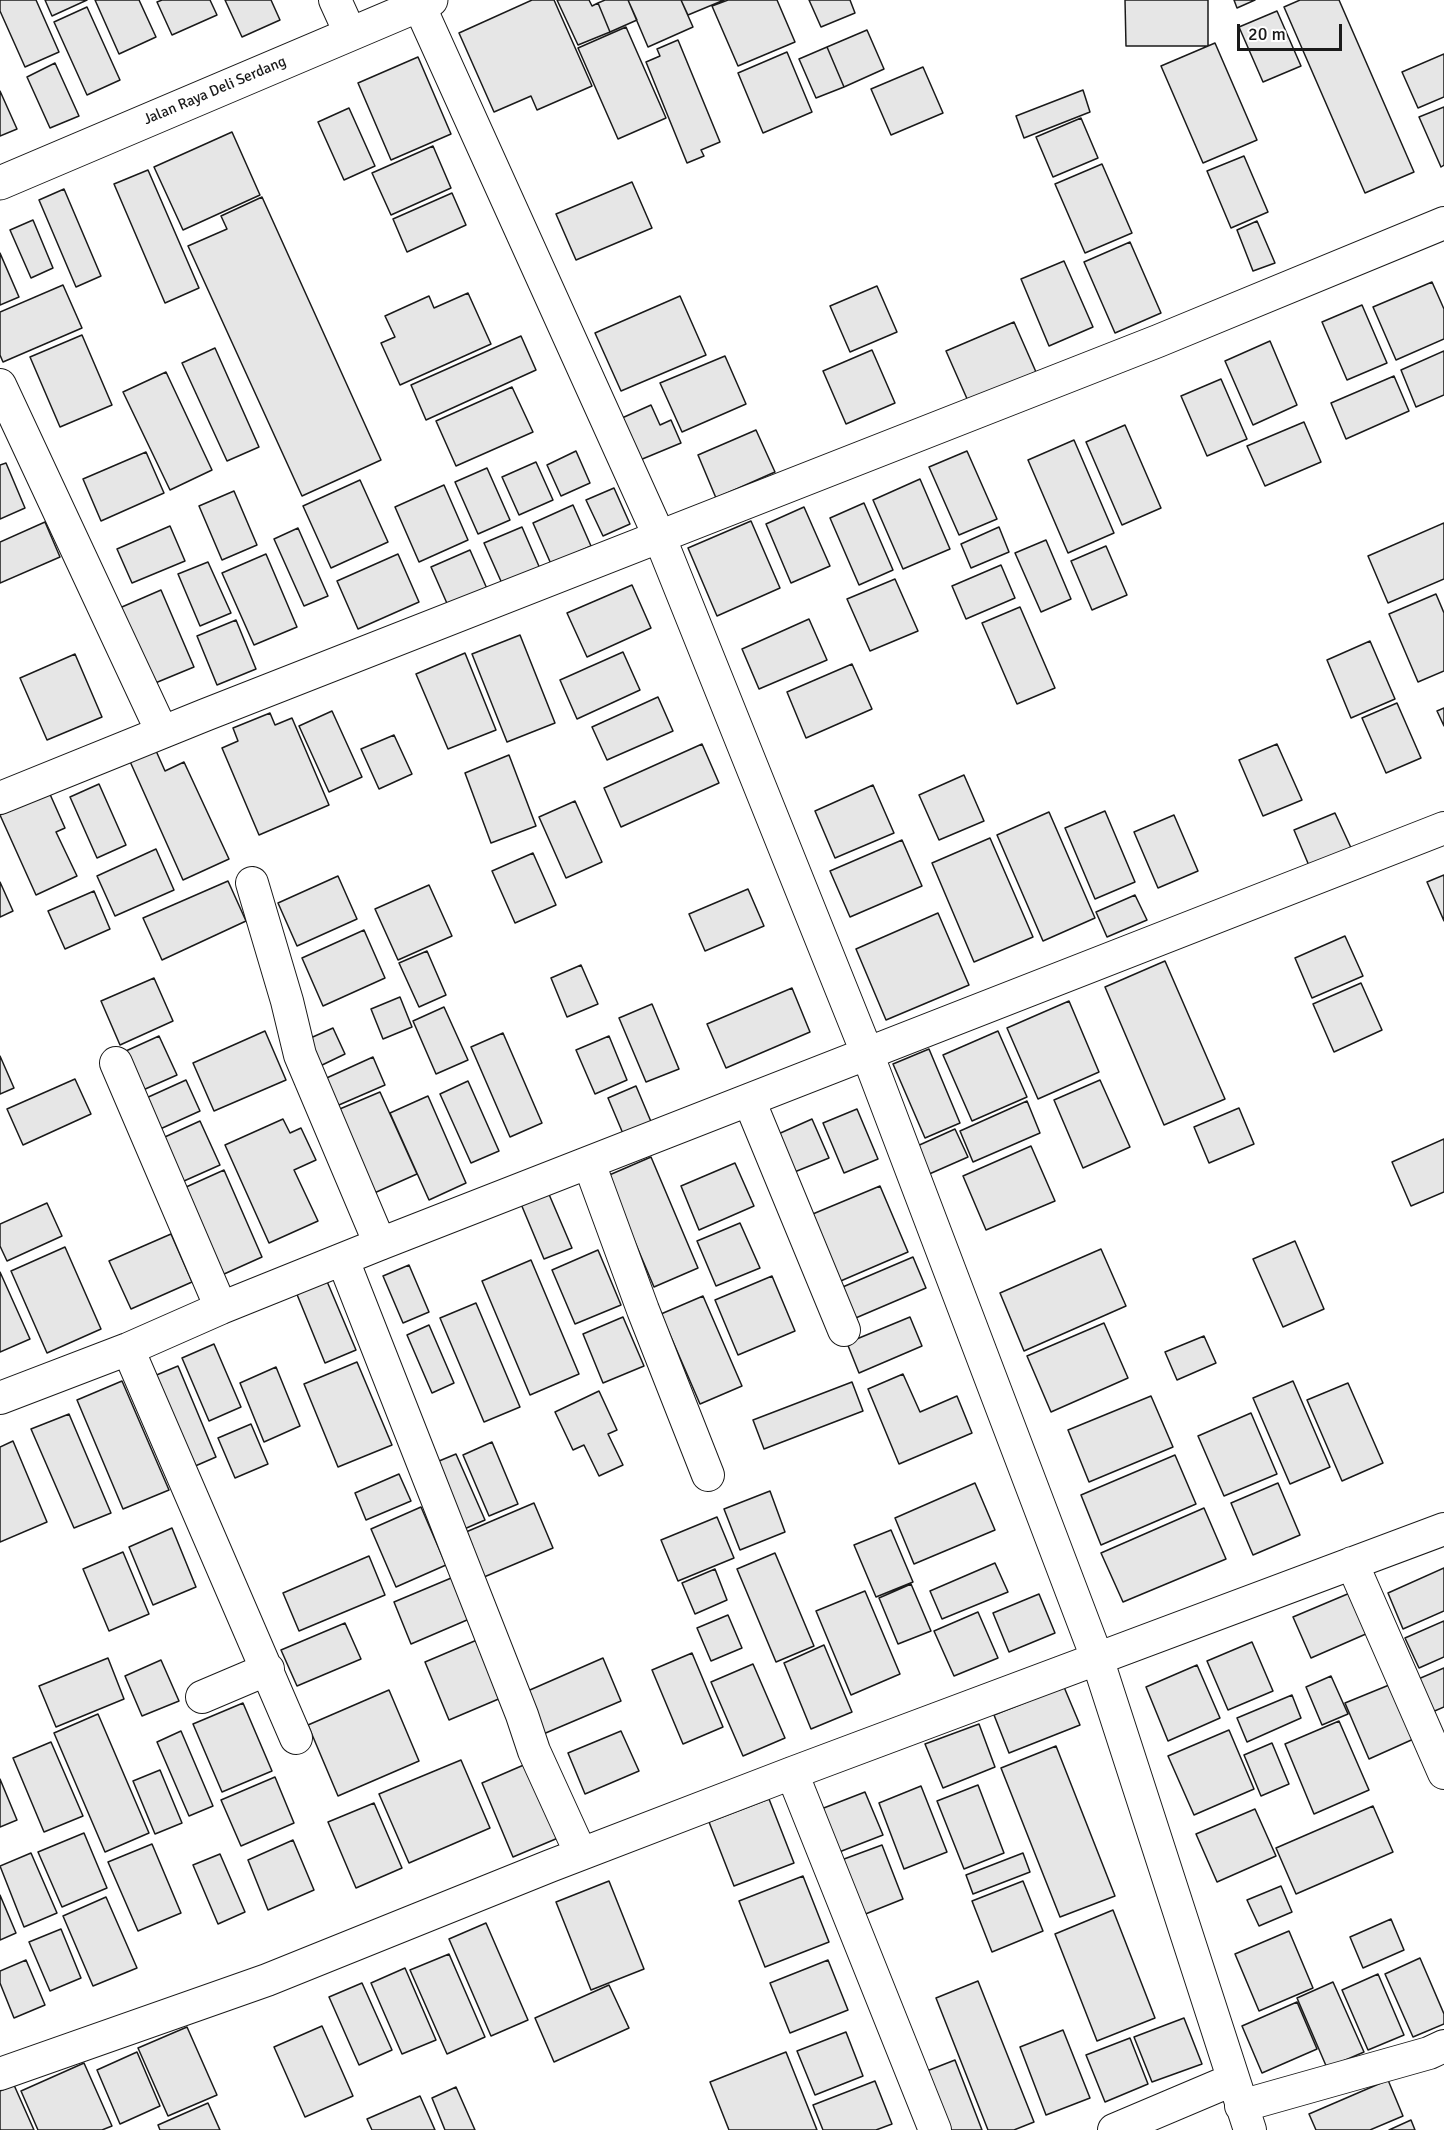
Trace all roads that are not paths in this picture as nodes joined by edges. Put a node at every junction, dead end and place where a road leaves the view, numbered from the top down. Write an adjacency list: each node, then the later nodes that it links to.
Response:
1 (335, 0): 3 (street)
2 (425, 2): 3 (main road, Jalan Raya Deli Serdang); 7 (street)
3 (350, 33): 4 (main road, Jalan Raya Deli Serdang)
4 (0, 183)
5 (1444, 223): 7 (street)
6 (0, 385): 8 (street)
7 (660, 538): 8 (street); 12 (street)
8 (162, 732): 9 (street)
9 (0, 798)
10 (1444, 828): 12 (street)
11 (252, 883): 16 (street)
12 (867, 1053): 14 (street); 25 (street)
13 (116, 1064): 18 (street)
14 (749, 1100): 15 (street); 19 (street)
15 (589, 1163): 16 (street); 22 (street)
16 (380, 1244): 17 (street)
17 (343, 1260): 18 (street); 31 (street)
18 (220, 1308): 20 (street)
19 (844, 1330)
20 (128, 1349): 21 (street); 26 (street)
21 (0, 1398)
22 (708, 1475)
23 (1444, 1529): 24 (street)
24 (1352, 1563): 25 (street); 30 (street)
25 (1097, 1658): 29 (street); 34 (street)
26 (268, 1669): 27 (street); 28 (street)
27 (202, 1697)
28 (296, 1738)
29 (792, 1773): 31 (street); 35 (street)
30 (1444, 1773)
31 (581, 1854): 33 (street)
32 (1444, 2046): 34 (street)
33 (0, 2074)
34 (1241, 2105): 36 (street)
35 (935, 2130)
36 (1114, 2130)

